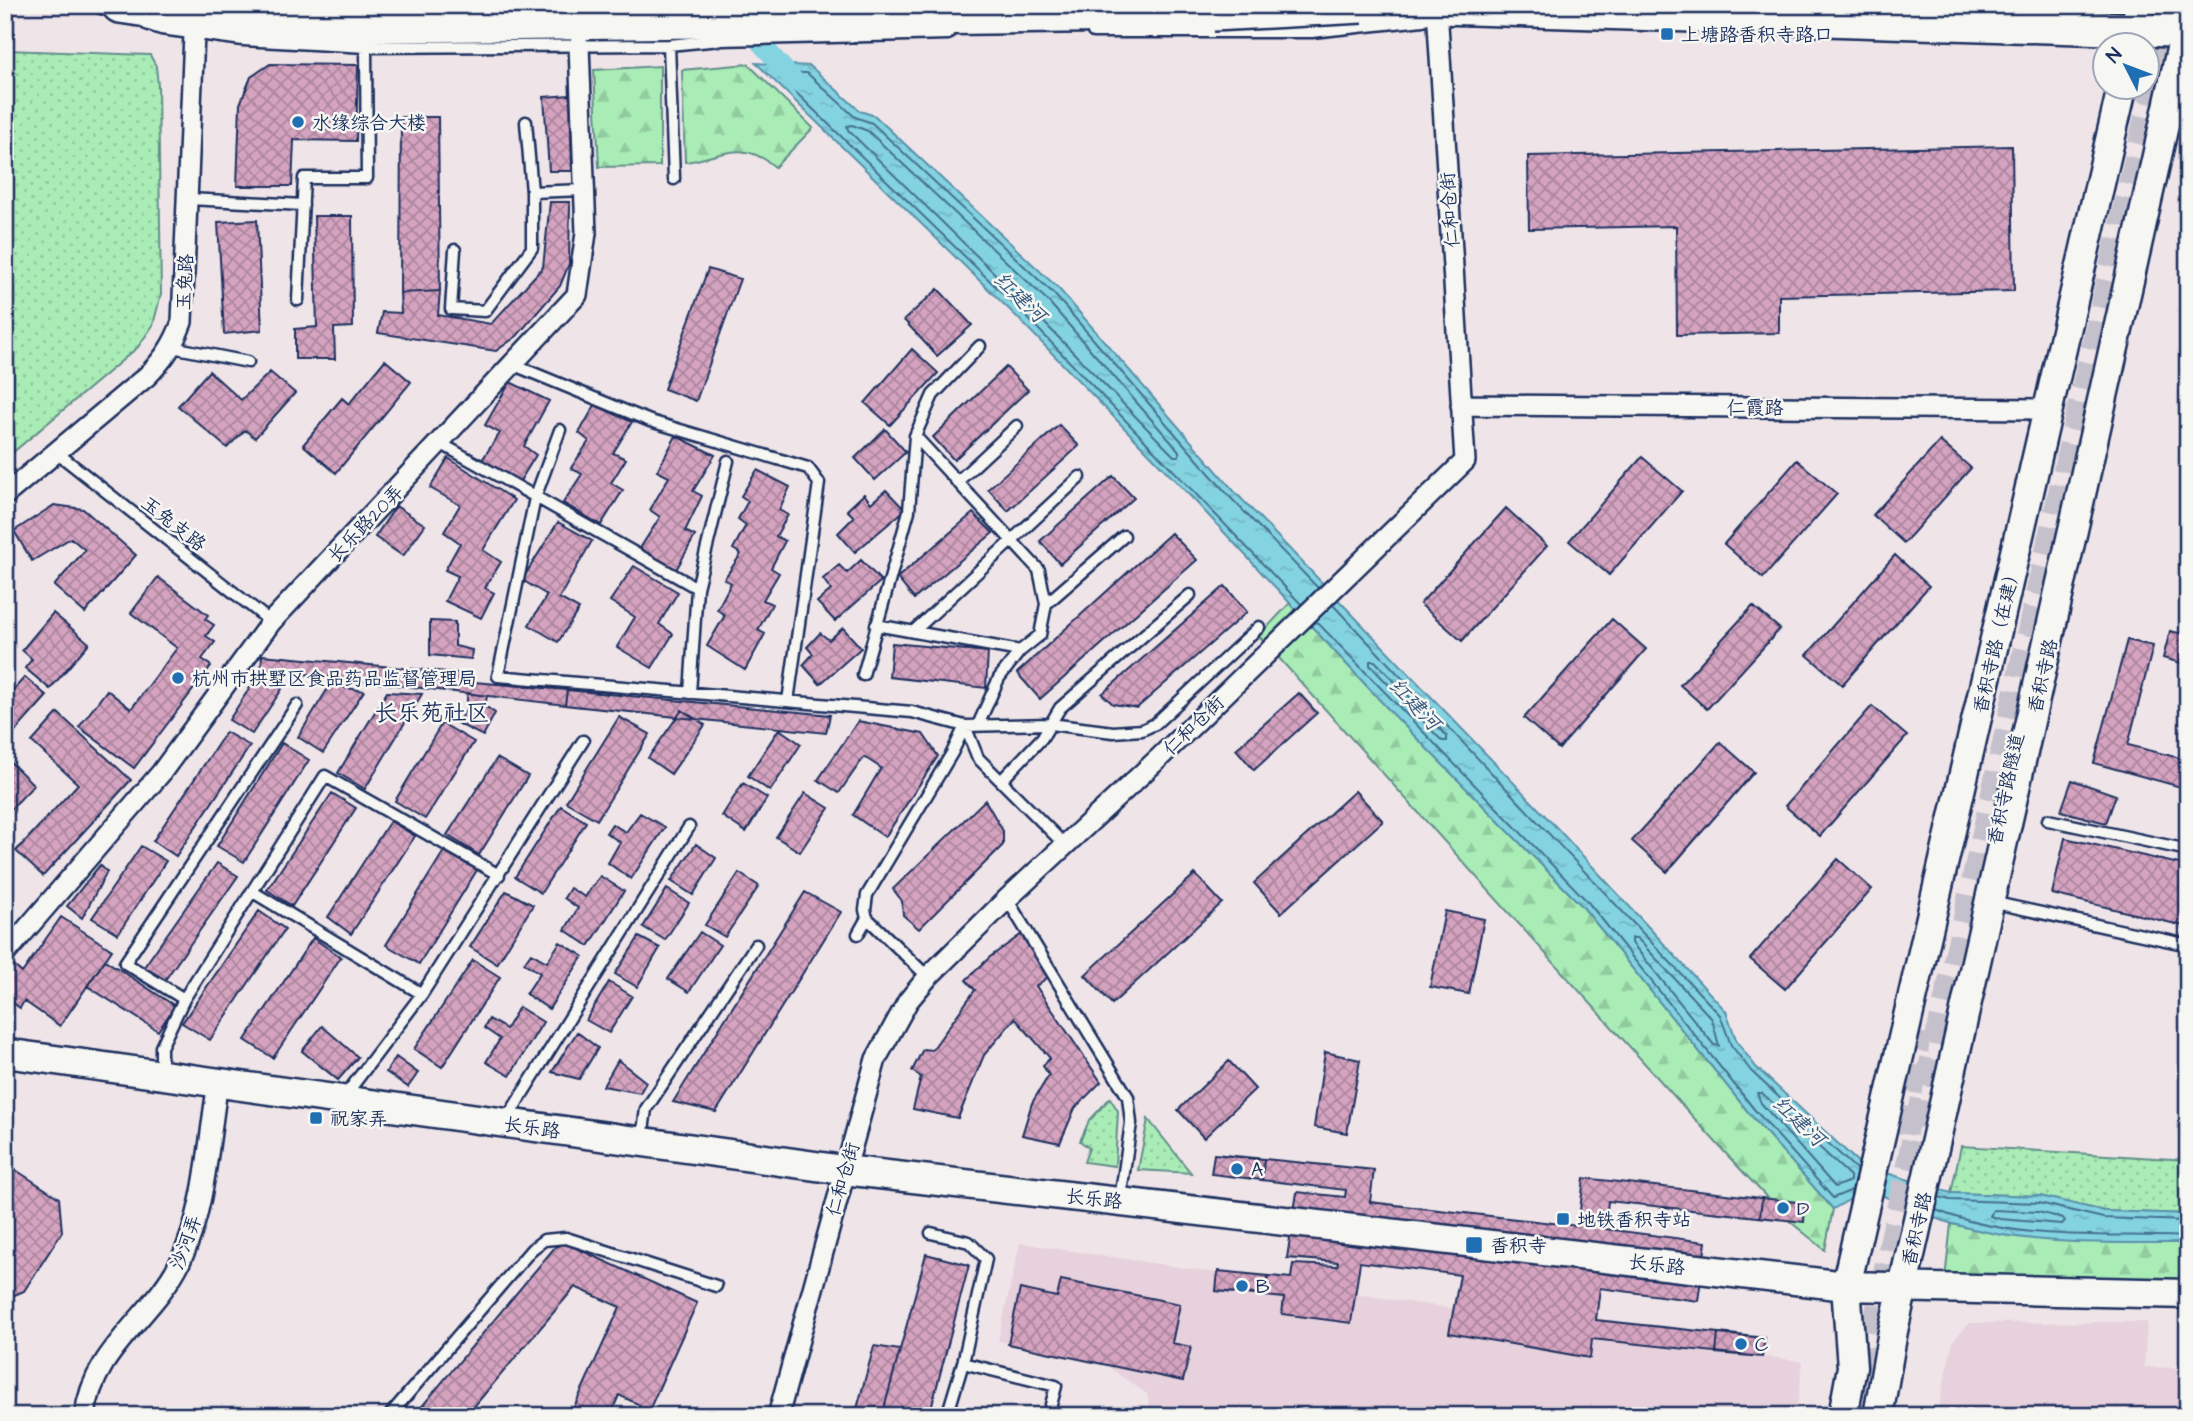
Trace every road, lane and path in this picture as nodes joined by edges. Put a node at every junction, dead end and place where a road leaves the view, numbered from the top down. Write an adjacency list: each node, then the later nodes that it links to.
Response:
1 (93, 5): 4 (lane)
2 (1362, 5): 3 (main road); 4 (highway, bridge)
3 (1437, 13): 6 (main road); 7 (lane); 27 (street, 仁和仓街)
4 (128, 15): 8 (lane)
5 (2187, 27): 6 (main road); 49 (street, 香积寺路)
6 (2129, 30)
7 (1082, 32)
8 (194, 34): 12 (lane); 19 (street, 玉兔路)
9 (959, 34): 10 (lane)
10 (669, 45): 11 (lane); 16 (lane)
11 (579, 46): 12 (lane); 17 (street, 长乐路20弄)
12 (366, 47): 20 (lane)
13 (2119, 102): 28 (street, 香积寺路（在建）)
14 (2104, 115): 28 (lane)
15 (526, 122): 18 (lane)
16 (674, 179)
17 (584, 190): 18 (lane); 26 (street, 长乐路20弄)
18 (532, 192): 21 (lane)
19 (189, 199): 20 (lane); 23 (street, 玉兔路)
20 (303, 205): 22 (lane)
21 (455, 250)
22 (298, 300)
23 (172, 346): 25 (lane); 33 (street, 玉兔路)
24 (981, 346): 31 (lane)
25 (248, 362)
26 (514, 365): 32 (street, 长乐路20弄); 53 (lane)
27 (1461, 405): 28 (street, 仁霞路); 62 (street, 仁和仓街)
28 (2045, 409): 50 (street, 香积寺路（在建）); 84 (lane)
29 (1017, 426): 36 (lane)
30 (560, 430): 38 (lane)
31 (915, 436): 36 (lane); 45 (lane)
32 (440, 443): 38 (lane); 44 (street, 长乐路20弄)
33 (56, 452): 37 (street, 玉兔路); 44 (lane, 玉兔支路)
34 (728, 461): 41 (lane)
35 (1080, 477): 40 (lane)
36 (957, 482): 40 (lane)
37 (5, 495)
38 (535, 498): 41 (lane); 52 (lane)
39 (1124, 536): 43 (lane)
40 (1010, 539): 43 (lane); 47 (lane)
41 (697, 588): 52 (lane)
42 (1190, 595): 55 (lane)
43 (1046, 604): 48 (lane)
44 (271, 622): 73 (street, 长乐路20弄)
45 (876, 625): 47 (lane); 51 (lane)
46 (1259, 627): 55 (lane)
47 (913, 632): 48 (lane)
48 (1020, 651): 56 (lane)
49 (2044, 666): 68 (street, 香积寺路隧道)
50 (1987, 674): 67 (street, 香积寺路隧道); 84 (street, 香积寺路（在建）)
51 (863, 675)
52 (690, 693): 53 (lane)
53 (788, 701): 57 (lane)
54 (297, 705): 76 (lane)
55 (1050, 724): 56 (lane); 59 (lane)
56 (978, 725): 57 (lane)
57 (964, 726): 59 (lane); 69 (lane)
58 (583, 741): 64 (lane)
59 (1001, 781): 62 (lane)
60 (2048, 820): 63 (lane)
61 (689, 827): 81 (lane)
62 (1065, 845): 66 (street, 仁和仓街)
63 (2188, 850)
64 (499, 875): 65 (lane); 75 (lane)
65 (253, 892): 75 (lane); 76 (lane)
66 (1007, 899): 74 (street, 仁和仓街); 85 (lane)
67 (1945, 906)
68 (1984, 908): 72 (lane); 89 (street, 香积寺路)
69 (867, 918): 70 (lane); 74 (lane)
70 (858, 934)
71 (756, 945): 82 (lane)
72 (2188, 945)
73 (5, 954)
74 (928, 977): 83 (street, 仁和仓街)
75 (422, 994): 80 (lane)
76 (184, 999): 78 (lane)
77 (5, 1053): 78 (street, 长乐路)
78 (161, 1076): 79 (street, 长乐路)
79 (218, 1083): 80 (street, 长乐路); 92 (street, 沙河弄)
80 (341, 1101): 81 (street, 长乐路)
81 (504, 1123): 82 (street, 长乐路)
82 (641, 1142): 83 (street, 长乐路)
83 (844, 1170): 85 (street, 长乐路); 94 (street, 仁和仓街)
84 (1867, 1174): 88 (street)
85 (1120, 1200): 88 (street, 长乐路)
86 (931, 1233): 91 (lane)
87 (716, 1286): 93 (lane)
88 (1846, 1286): 89 (street, 长乐路); 97 (street)
89 (1903, 1286): 90 (street, 长乐路); 98 (street, 香积寺路)
90 (2188, 1294)
91 (963, 1363): 95 (lane); 96 (lane)
92 (85, 1416)
93 (389, 1416)
94 (778, 1416)
95 (947, 1416)
96 (1048, 1416)
97 (1843, 1416)
98 (1878, 1416)

